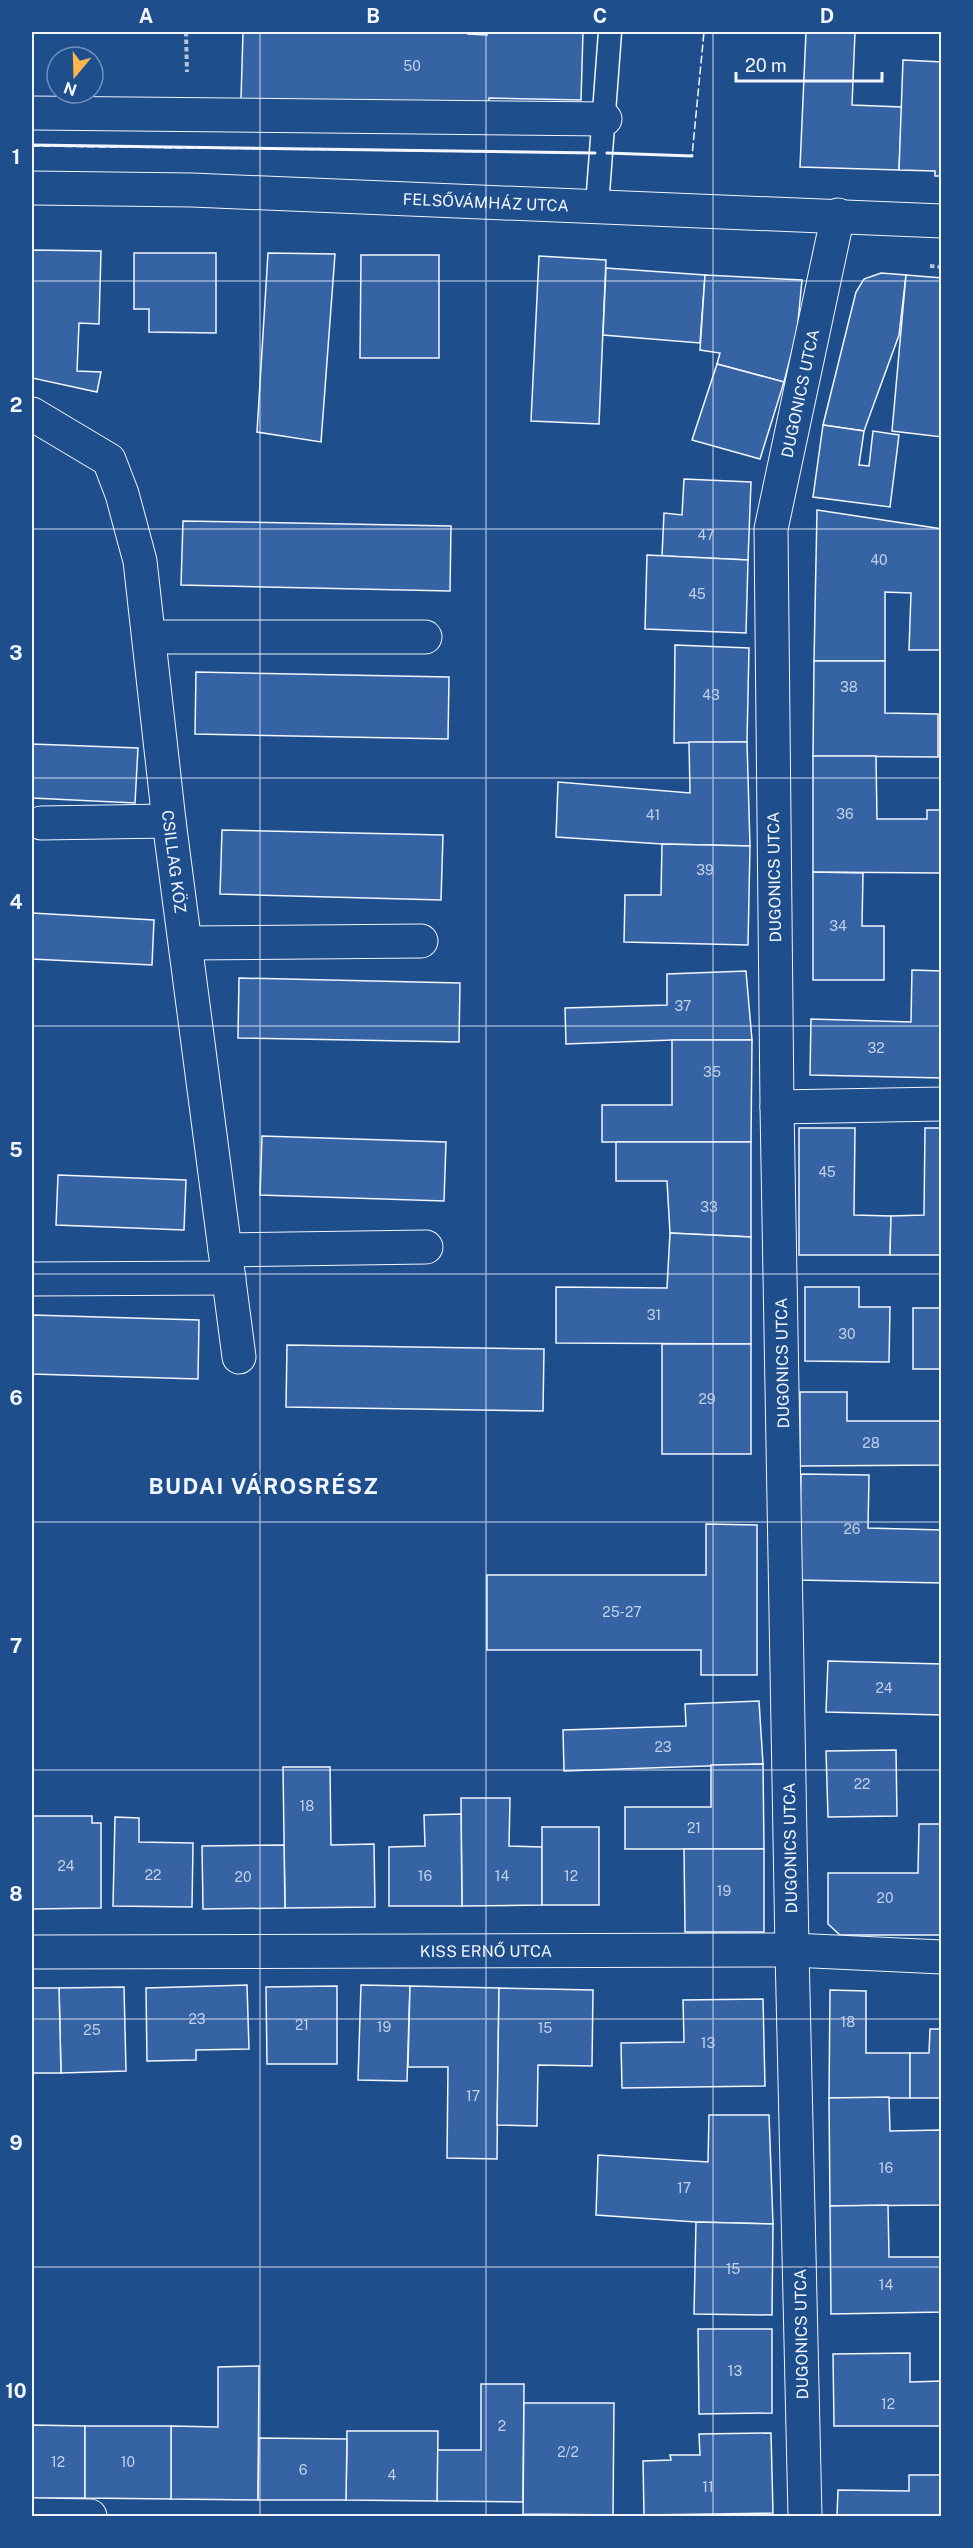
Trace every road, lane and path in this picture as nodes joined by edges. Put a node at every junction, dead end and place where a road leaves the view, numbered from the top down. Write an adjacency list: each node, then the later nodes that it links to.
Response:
1 (610, 32): 3 (lane)
2 (32, 113): 3 (street)
3 (605, 119): 5 (lane)
4 (32, 188): 5 (street, FELSŐVÁMHÁZ UTCA)
5 (597, 206): 6 (street, FELSŐVÁMHÁZ UTCA)
6 (838, 215): 7 (street, FELSŐVÁMHÁZ UTCA); 16 (street, DUGONICS UTCA)
7 (942, 221)
8 (32, 414): 9 (street, CSILLAG KÖZ)
9 (149, 637): 10 (street); 11 (street, CSILLAG KÖZ)
10 (425, 637)
11 (169, 821): 12 (street); 14 (street, CSILLAG KÖZ)
12 (41, 823)
13 (421, 941): 14 (street)
14 (186, 943): 18 (street, CSILLAG KÖZ)
15 (942, 1104): 16 (street)
16 (777, 1107): 21 (street, DUGONICS UTCA)
17 (426, 1247): 18 (street)
18 (227, 1264): 19 (street); 20 (street, CSILLAG KÖZ)
19 (32, 1279)
20 (239, 1357)
21 (792, 1950): 22 (street, KISS ERNŐ UTCA); 23 (street, KISS ERNŐ UTCA); 26 (street, DUGONICS UTCA)
22 (32, 1952)
23 (942, 1957)
24 (32, 2515): 25 (street)
25 (90, 2517)
26 (805, 2517)

